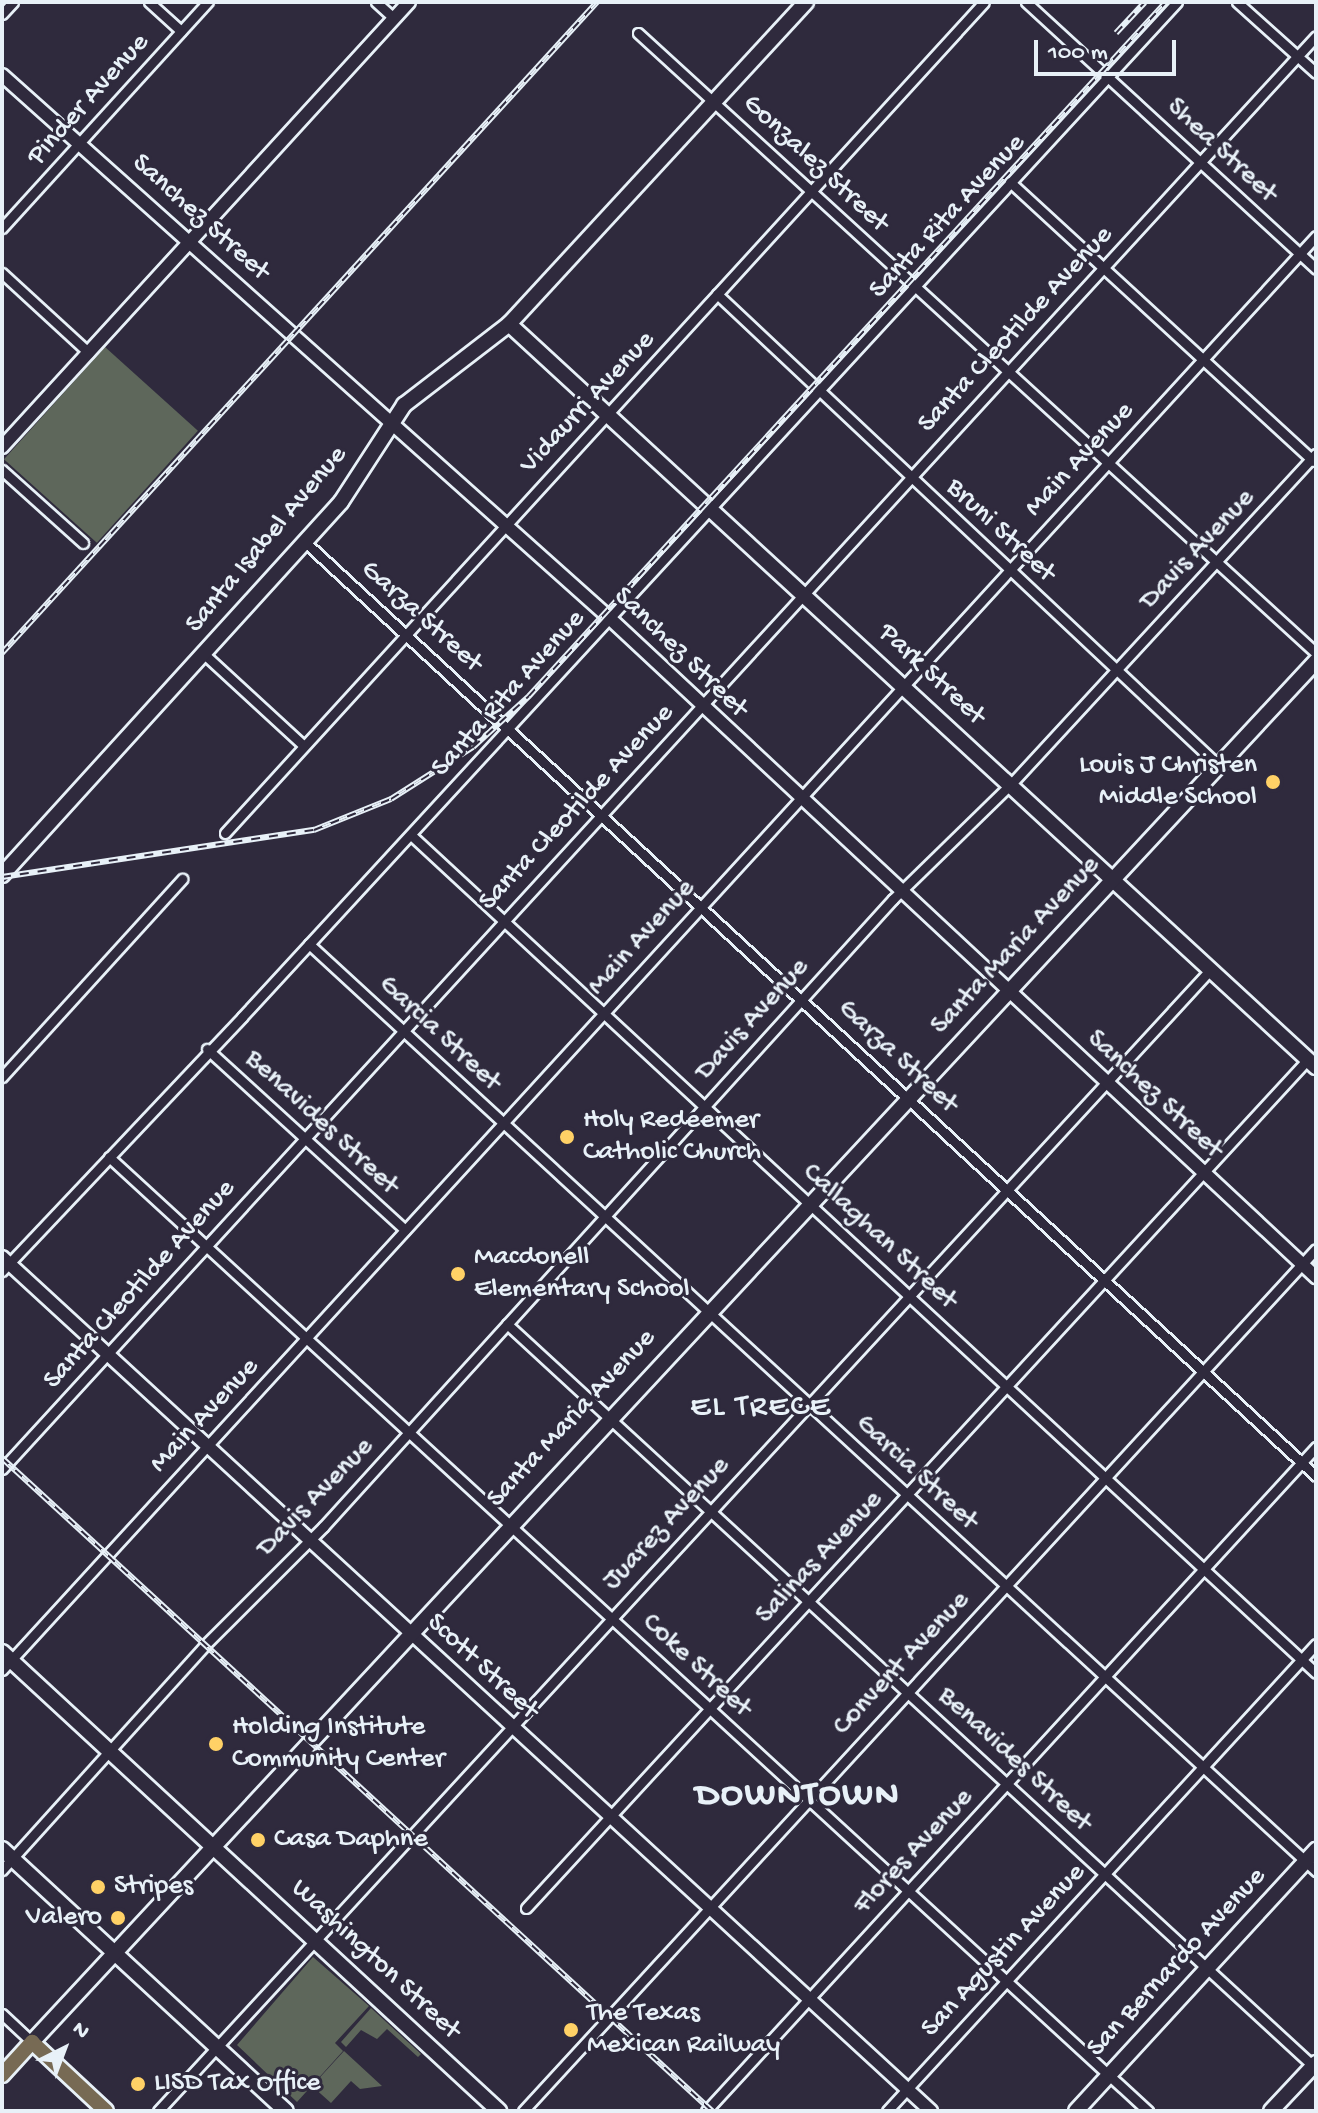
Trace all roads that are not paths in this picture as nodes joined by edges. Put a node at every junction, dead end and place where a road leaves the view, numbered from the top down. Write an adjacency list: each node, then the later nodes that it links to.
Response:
1 (13, 2): 11 (street)
2 (149, 2): 13 (street)
3 (208, 2): 13 (street, Pinder Avenue)
4 (376, 2): 12 (street)
5 (409, 2): 12 (street)
6 (806, 2): 20 (main road, Santa Isabel Avenue)
7 (984, 2): 24 (street, Vidaurri Avenue)
8 (1026, 2): 19 (street, Shea Street)
9 (1177, 2): 19 (street, Santa Rita Avenue)
10 (1237, 2): 16 (street)
11 (2, 14)
12 (394, 18): 27 (street)
13 (181, 31): 21 (street, Pinder Avenue)
14 (638, 33): 20 (street, Gonzalez Street)
15 (1316, 36): 16 (street, Santa Cleotilde Avenue)
16 (1297, 56): 17 (street); 22 (street, Santa Cleotilde Avenue)
17 (1316, 73)
18 (2, 75): 21 (street, Sanchez Street)
19 (1108, 76): 22 (street, Shea Street); 23 (street, Santa Rita Avenue)
20 (714, 101): 24 (street, Gonzalez Street); 34 (main road, Santa Isabel Avenue)
21 (79, 144): 25 (street, Pinder Avenue); 27 (street, Sanchez Street)
22 (1200, 162): 28 (street, Shea Street); 29 (street, Santa Cleotilde Avenue)
23 (1010, 182): 29 (street); 32 (street, Santa Rita Avenue)
24 (812, 191): 32 (street, Gonzalez Street); 33 (street, Vidaurri Avenue)
25 (2, 228)
26 (1316, 236): 28 (street, Main Avenue)
27 (190, 241): 35 (street); 40 (street, Sanchez Street)
28 (1300, 254): 30 (street, Shea Street); 36 (street, Main Avenue)
29 (1103, 268): 36 (street); 37 (street, Santa Cleotilde Avenue)
30 (1316, 269)
31 (2, 273): 35 (street)
32 (915, 286): 37 (street, Gonzalez Street); 38 (street, Santa Rita Avenue)
33 (717, 294): 38 (street, Bruni Street); 39 (street, Vidaurri Avenue)
34 (509, 324): 39 (main road, Park Street); 40 (main road, Santa Isabel Avenue)
35 (89, 353): 41 (street)
36 (1203, 359): 42 (street); 43 (street, Main Avenue)
37 (1008, 371): 43 (street, Gonzalez Street); 45 (street, Santa Cleotilde Avenue)
38 (820, 388): 45 (street, Bruni Street); 46 (street, Santa Rita Avenue)
39 (608, 414): 46 (main road, Park Street); 47 (street, Vidaurri Avenue)
40 (393, 421): 47 (street, Sanchez Street); 48 (main road, Santa Isabel Avenue)
41 (2, 447)
42 (1314, 459): 50 (street, Davis Avenue)
43 (1108, 463): 50 (street, Gonzalez Street); 51 (street, Main Avenue)
44 (2, 470): 49 (street)
45 (911, 477): 51 (street, Bruni Street); 52 (street, Santa Cleotilde Avenue)
46 (711, 507): 52 (main road, Park Street); 53 (street, Santa Rita Avenue)
47 (506, 524): 53 (street, Sanchez Street); 54 (street, Vidaurri Avenue)
48 (305, 542): 54 (street, Garza Street); 56 (main road, Santa Isabel Avenue)
49 (83, 543)
50 (1216, 562): 55 (street, Gonzalez Street); 58 (street, Davis Avenue)
51 (1009, 570): 58 (street, Bruni Street); 59 (street, Main Avenue)
52 (804, 593): 59 (main road, Park Street); 60 (street, Santa Cleotilde Avenue)
53 (608, 617): 60 (street, Sanchez Street); 61 (street, Santa Rita Avenue)
54 (406, 635): 61 (street, Garza Street); 62 (street, Vidaurri Avenue)
55 (1316, 653)
56 (204, 654): 62 (street); 69 (main road, Santa Isabel Avenue)
57 (1316, 661): 63 (main road, Santa Maria Avenue)
58 (1117, 670): 63 (street, Bruni Street); 64 (street, Davis Avenue)
59 (904, 685): 64 (main road, Park Street); 65 (street, Main Avenue)
60 (700, 706): 65 (street, Sanchez Street); 66 (street, Santa Cleotilde Avenue)
61 (508, 726): 66 (street, Garza Street); 68 (street, Santa Rita Avenue)
62 (303, 745): 67 (street, Vidaurri Avenue)
63 (1219, 766): 71 (main road, Santa Maria Avenue)
64 (1011, 784): 71 (main road, Park Street); 72 (street, Davis Avenue)
65 (800, 799): 72 (street, Sanchez Street); 73 (street, Main Avenue)
66 (602, 813): 73 (street, Garza Street); 74 (street, Santa Cleotilde Avenue)
67 (225, 833)
68 (411, 835): 74 (street, Callaghan Street); 75 (street, Santa Rita Avenue)
69 (2, 875)
70 (182, 879): 84 (street)
71 (1115, 879): 76 (main road, Park Street); 77 (main road, Santa Maria Avenue)
72 (901, 893): 77 (street, Sanchez Street); 78 (street, Davis Avenue)
73 (702, 906): 78 (street, Garza Street); 79 (street, Main Avenue)
74 (504, 920): 79 (street, Callaghan Street); 80 (street, Santa Cleotilde Avenue)
75 (309, 944): 80 (street, Garcia Street); 81 (street, Santa Rita Avenue)
76 (1211, 969): 83 (main road, Park Street); 86 (street, Juarez Avenue)
77 (1008, 992): 86 (street, Sanchez Street); 87 (main road, Santa Maria Avenue)
78 (802, 999): 87 (street, Garza Street); 88 (street, Davis Avenue)
79 (604, 1013): 88 (street, Callaghan Street); 89 (street, Main Avenue)
80 (403, 1030): 89 (street, Garcia Street); 90 (street, Santa Cleotilde Avenue)
81 (207, 1049): 90 (street, Benavides Street); 91 (street, Santa Rita Avenue)
82 (2, 1060): 84 (street)
83 (1312, 1063): 92 (street, Salinas Avenue)
84 (11, 1068): 85 (street)
85 (2, 1077)
86 (1106, 1082): 92 (street, Sanchez Street); 93 (street, Juarez Avenue)
87 (908, 1098): 93 (street, Garza Street); 94 (main road, Santa Maria Avenue)
88 (705, 1106): 94 (street, Callaghan Street); 95 (street, Davis Avenue)
89 (503, 1123): 95 (street, Garcia Street); 96 (street, Main Avenue)
90 (304, 1138): 96 (street, Benavides Street); 97 (street, Santa Cleotilde Avenue)
91 (109, 1157): 97 (street, Coke Street); 99 (street, Santa Rita Avenue)
92 (1204, 1173): 100 (street, Sanchez Street); 102 (street, Salinas Avenue)
93 (1007, 1189): 102 (street, Garza Street); 103 (street, Juarez Avenue)
94 (808, 1202): 103 (street, Callaghan Street); 104 (main road, Santa Maria Avenue)
95 (605, 1216): 104 (street, Garcia Street); 105 (street, Davis Avenue)
96 (405, 1230): 106 (street, Main Avenue)
97 (206, 1246): 106 (street, Coke Street); 107 (street, Santa Cleotilde Avenue)
98 (1316, 1249): 100 (street, Convent Avenue)
99 (4, 1263): 107 (street, Scott Street)
100 (1302, 1264): 101 (street, Sanchez Street); 108 (street, Convent Avenue)
101 (1316, 1277)
102 (1105, 1280): 108 (street, Garza Street); 109 (street, Salinas Avenue)
103 (909, 1295): 109 (street, Callaghan Street); 110 (street, Juarez Avenue)
104 (707, 1311): 110 (street, Garcia Street); 111 (main road, Santa Maria Avenue)
105 (507, 1324): 111 (street, Benavides Street); 112 (street, Davis Avenue)
106 (306, 1338): 112 (street, Coke Street); 113 (street, Main Avenue)
107 (107, 1353): 113 (street, Scott Street); 116 (street, Santa Cleotilde Avenue)
108 (1203, 1371): 115 (street, Garza Street); 118 (street, Convent Avenue)
109 (1007, 1387): 118 (street, Callaghan Street); 119 (street, Salinas Avenue)
110 (808, 1403): 119 (street, Garcia Street); 120 (street, Juarez Avenue)
111 (609, 1418): 120 (street, Benavides Street); 121 (main road, Santa Maria Avenue)
112 (409, 1432): 121 (street, Coke Street); 122 (street, Davis Avenue)
113 (207, 1446): 122 (street, Scott Street); 130 (street, Main Avenue)
114 (1316, 1447): 115 (street, Flores Avenue)
115 (1302, 1462): 117 (street, Garza Street); 123 (street, Flores Avenue)
116 (2, 1469)
117 (1316, 1476)
118 (1105, 1477): 123 (street, Callaghan Street); 124 (street, Convent Avenue)
119 (908, 1495): 124 (street, Garcia Street); 125 (street, Salinas Avenue)
120 (709, 1510): 125 (street, Benavides Street); 126 (street, Juarez Avenue)
121 (510, 1525): 126 (street, Coke Street); 127 (main road, Santa Maria Avenue)
122 (309, 1540): 127 (street, Scott Street); 136 (street, Davis Avenue)
123 (1204, 1569): 129 (street, Callaghan Street); 132 (street, Flores Avenue)
124 (1005, 1585): 132 (street, Garcia Street); 133 (street, Convent Avenue)
125 (809, 1602): 133 (street, Benavides Street); 134 (street, Salinas Avenue)
126 (610, 1617): 134 (street, Coke Street); 135 (street, Juarez Avenue)
127 (411, 1634): 135 (street, Scott Street); 141 (main road, Santa Maria Avenue)
128 (1316, 1644): 129 (street, San Agustin Avenue)
129 (1301, 1660): 131 (street, Callaghan Street); 137 (street, San Agustin Avenue)
130 (5, 1661): 136 (main road, Washington Street)
131 (1316, 1673)
132 (1105, 1677): 137 (street, Garcia Street); 138 (street, Flores Avenue)
133 (907, 1692): 138 (street, Benavides Street); 139 (street, Convent Avenue)
134 (711, 1709): 139 (street, Coke Street); 140 (street, Salinas Avenue)
135 (510, 1725): 140 (street, Scott Street); 148 (street, Juarez Avenue)
136 (108, 1751): 141 (main road, Washington Street); 142 (street, Davis Avenue)
137 (1203, 1767): 143 (street, Garcia Street); 144 (street, San Agustin Avenue)
138 (1007, 1784): 144 (street, Benavides Street); 145 (street, Flores Avenue)
139 (808, 1799): 145 (street, Coke Street); 146 (street, Convent Avenue)
140 (611, 1818): 146 (street, Scott Street); 147 (street, Salinas Avenue)
141 (212, 1846): 148 (main road, Washington Street); 149 (main road, Santa Maria Avenue)
142 (6, 1859): 149 (main road)
143 (1313, 1861): 150 (main road, San Bernardo Avenue)
144 (1104, 1874): 150 (street, Benavides Street); 151 (street, San Agustin Avenue)
145 (908, 1891): 151 (street, Coke Street); 152 (street, Flores Avenue)
146 (707, 1906): 152 (street, Scott Street); 165 (street, Convent Avenue)
147 (526, 1908)
148 (314, 1939): 155 (street, Juarez Avenue); 164 (main road, Washington Street)
149 (115, 1953): 154 (main road, Santa Maria Avenue); 155 (main road)
150 (1207, 1968): 156 (street, Benavides Street); 158 (main road, San Bernardo Avenue)
151 (1006, 1981): 158 (street, Coke Street); 159 (street, San Agustin Avenue)
152 (809, 1999): 159 (street, Scott Street); 160 (street, Flores Avenue)
153 (2, 2014): 154 (street)
154 (32, 2042): 157 (main road, Santa Maria Avenue); 161 (main road)
155 (216, 2046): 162 (street, Juarez Avenue); 163 (main road)
156 (1315, 2065): 171 (main road)
157 (2, 2075)
158 (1109, 2075): 169 (main road, San Bernardo Avenue); 170 (street, Coke Street)
159 (907, 2089): 167 (street, San Agustin Avenue); 168 (street, Scott Street)
160 (710, 2107): 166 (street)
161 (106, 2111)
162 (158, 2111)
163 (286, 2111)
164 (499, 2111)
165 (523, 2111)
166 (723, 2111)
167 (887, 2111)
168 (931, 2111)
169 (1076, 2111)
170 (1148, 2111)
171 (1271, 2111)

